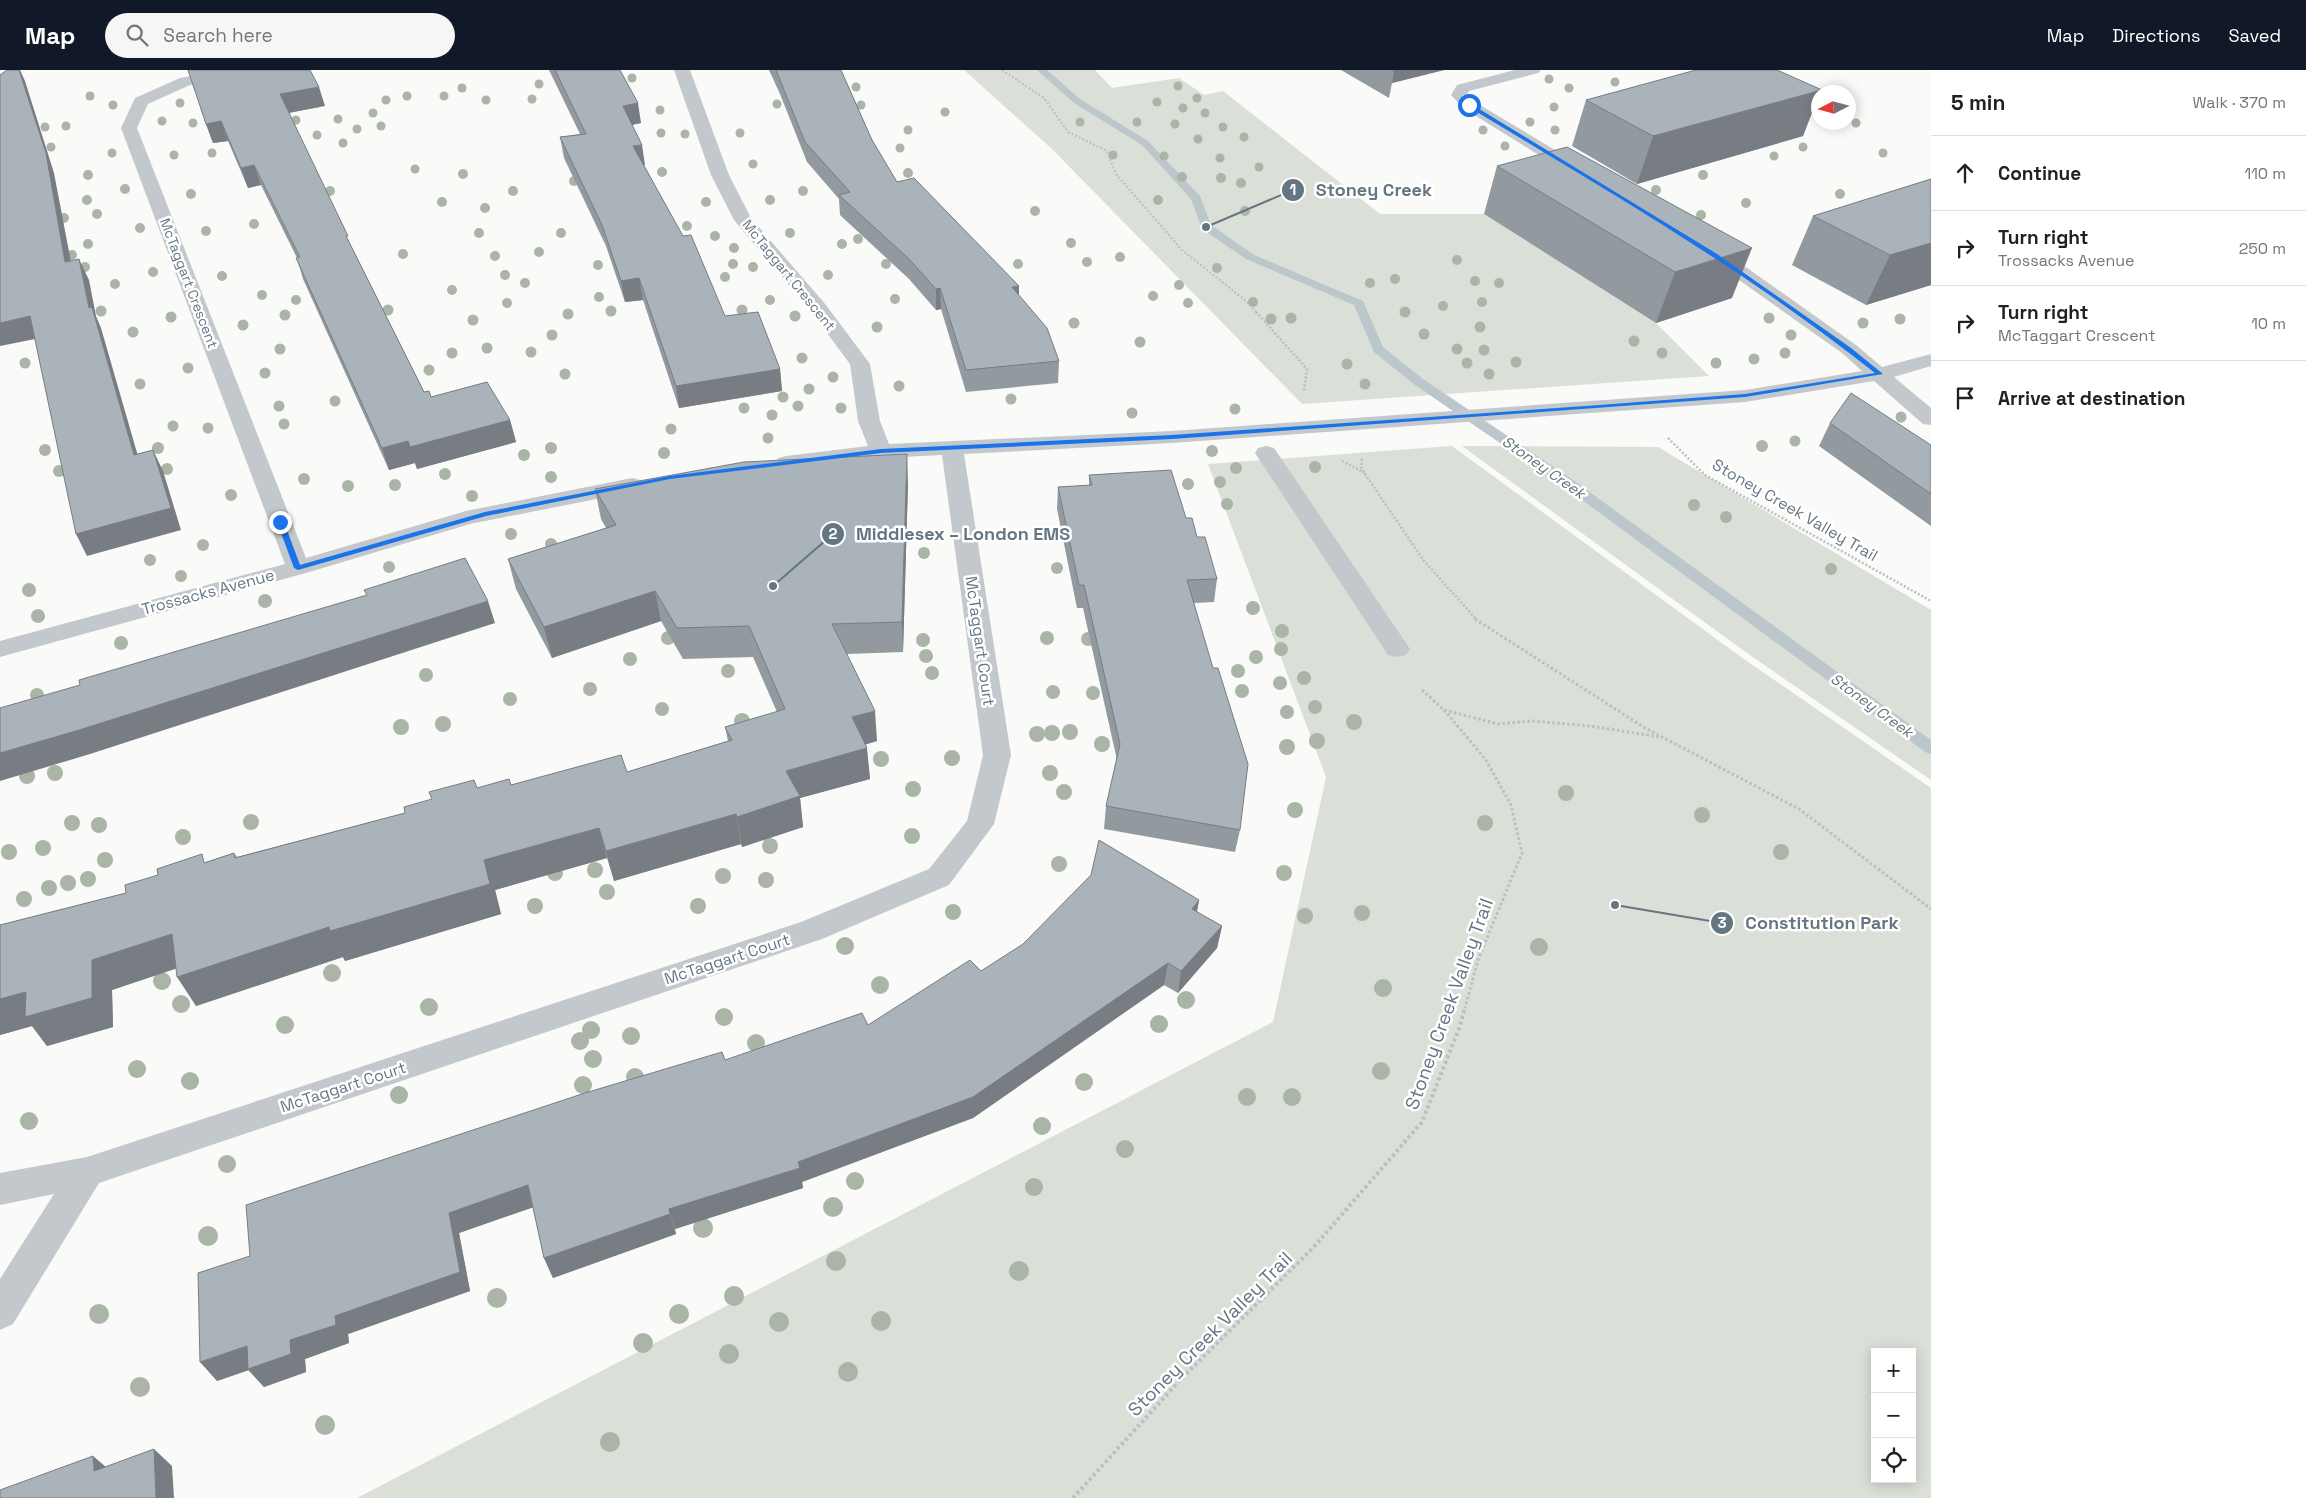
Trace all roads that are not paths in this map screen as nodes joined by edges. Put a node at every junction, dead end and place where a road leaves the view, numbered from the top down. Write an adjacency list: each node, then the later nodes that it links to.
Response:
1 (245, 70): 14 (street, McTaggart Crescent)
2 (682, 70): 10 (street, McTaggart Crescent)
3 (1533, 70): 4 (street)
4 (1594, 181)
5 (1699, 245): 7 (street)
6 (1931, 360): 7 (street)
7 (1880, 374): 8 (street); 9 (street)
8 (1931, 419)
9 (952, 448): 10 (street); 17 (street, McTaggart Court)
10 (881, 451): 12 (street)
11 (1266, 452): 16 (street)
12 (766, 465)
13 (650, 481): 14 (street, Trossacks Avenue)
14 (298, 568): 15 (street, Trossacks Avenue)
15 (0, 649)
16 (1396, 649)
17 (87, 1172): 18 (street, McTaggart Court); 19 (street)
18 (0, 1189)
19 (0, 1312)

